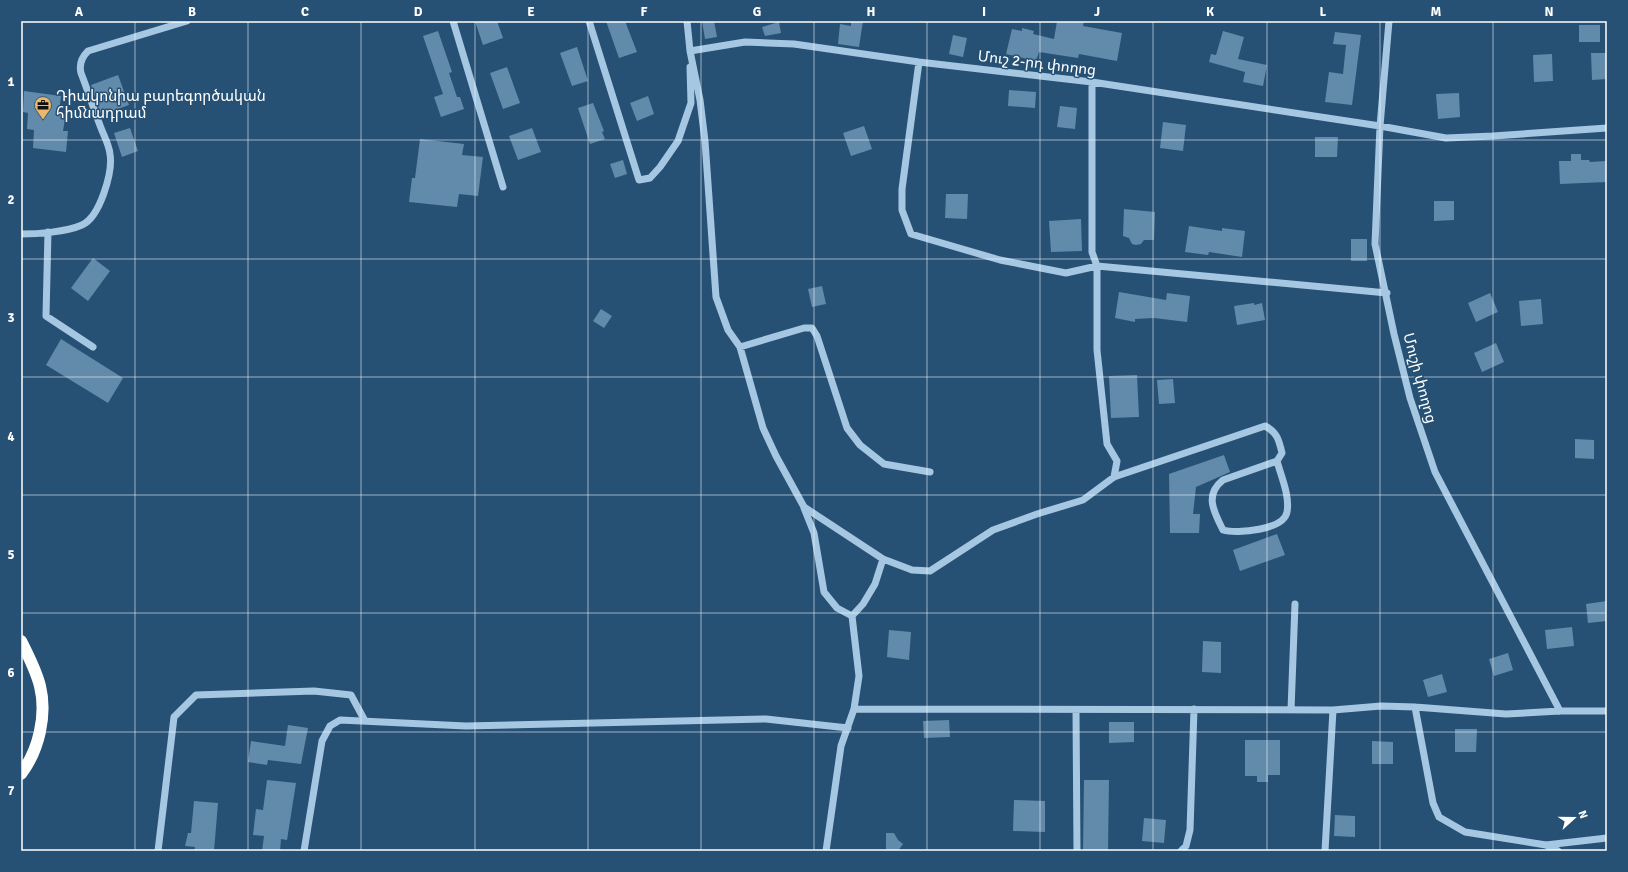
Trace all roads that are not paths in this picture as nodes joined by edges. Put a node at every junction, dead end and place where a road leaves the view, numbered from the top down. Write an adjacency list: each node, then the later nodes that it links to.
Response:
1 (187, 21): 12 (street)
2 (454, 21): 11 (street)
3 (589, 21): 6 (street)
4 (687, 21): 6 (street)
5 (1389, 21): 9 (street, Մուշի փողոց)
6 (690, 51): 7 (street, Մուշ 2-րդ փողոց); 17 (street)
7 (919, 62): 8 (street, Մուշ 2-րդ փողոց); 14 (street)
8 (1092, 82): 9 (street, Մուշ 2-րդ փողոց); 14 (street)
9 (1380, 126): 10 (street, Մուշ 2-րդ փողոց); 15 (street, Մուշի փողոց)
10 (1607, 128)
11 (504, 187)
12 (48, 232): 13 (street); 16 (street)
13 (21, 234)
14 (1097, 266): 15 (street); 20 (street)
15 (1387, 293): 32 (street, Մուշի փողոց)
16 (93, 347)
17 (740, 347): 19 (street); 21 (street)
18 (1277, 461): 18 (street); 20 (street)
19 (930, 472)
20 (1114, 477): 22 (street)
21 (804, 507): 22 (street); 24 (street)
22 (883, 559): 24 (street)
23 (1295, 604): 30 (street)
24 (852, 616): 27 (street)
25 (21, 640): 36 (highway)
26 (1415, 707): 31 (street); 32 (street); 38 (street)
27 (854, 709): 28 (street); 35 (street)
28 (1076, 710): 29 (street); 42 (street)
29 (1194, 710): 30 (street); 43 (street)
30 (1291, 710): 31 (street)
31 (1333, 710): 44 (street)
32 (1560, 710): 33 (street)
33 (1607, 711)
34 (365, 721): 35 (street); 39 (street); 40 (street)
35 (848, 728): 41 (street)
36 (21, 774)
37 (1607, 838): 38 (street)
38 (1546, 848): 45 (street)
39 (158, 851)
40 (304, 851)
41 (826, 851)
42 (1077, 851)
43 (1181, 851)
44 (1325, 851)
45 (1558, 851)

